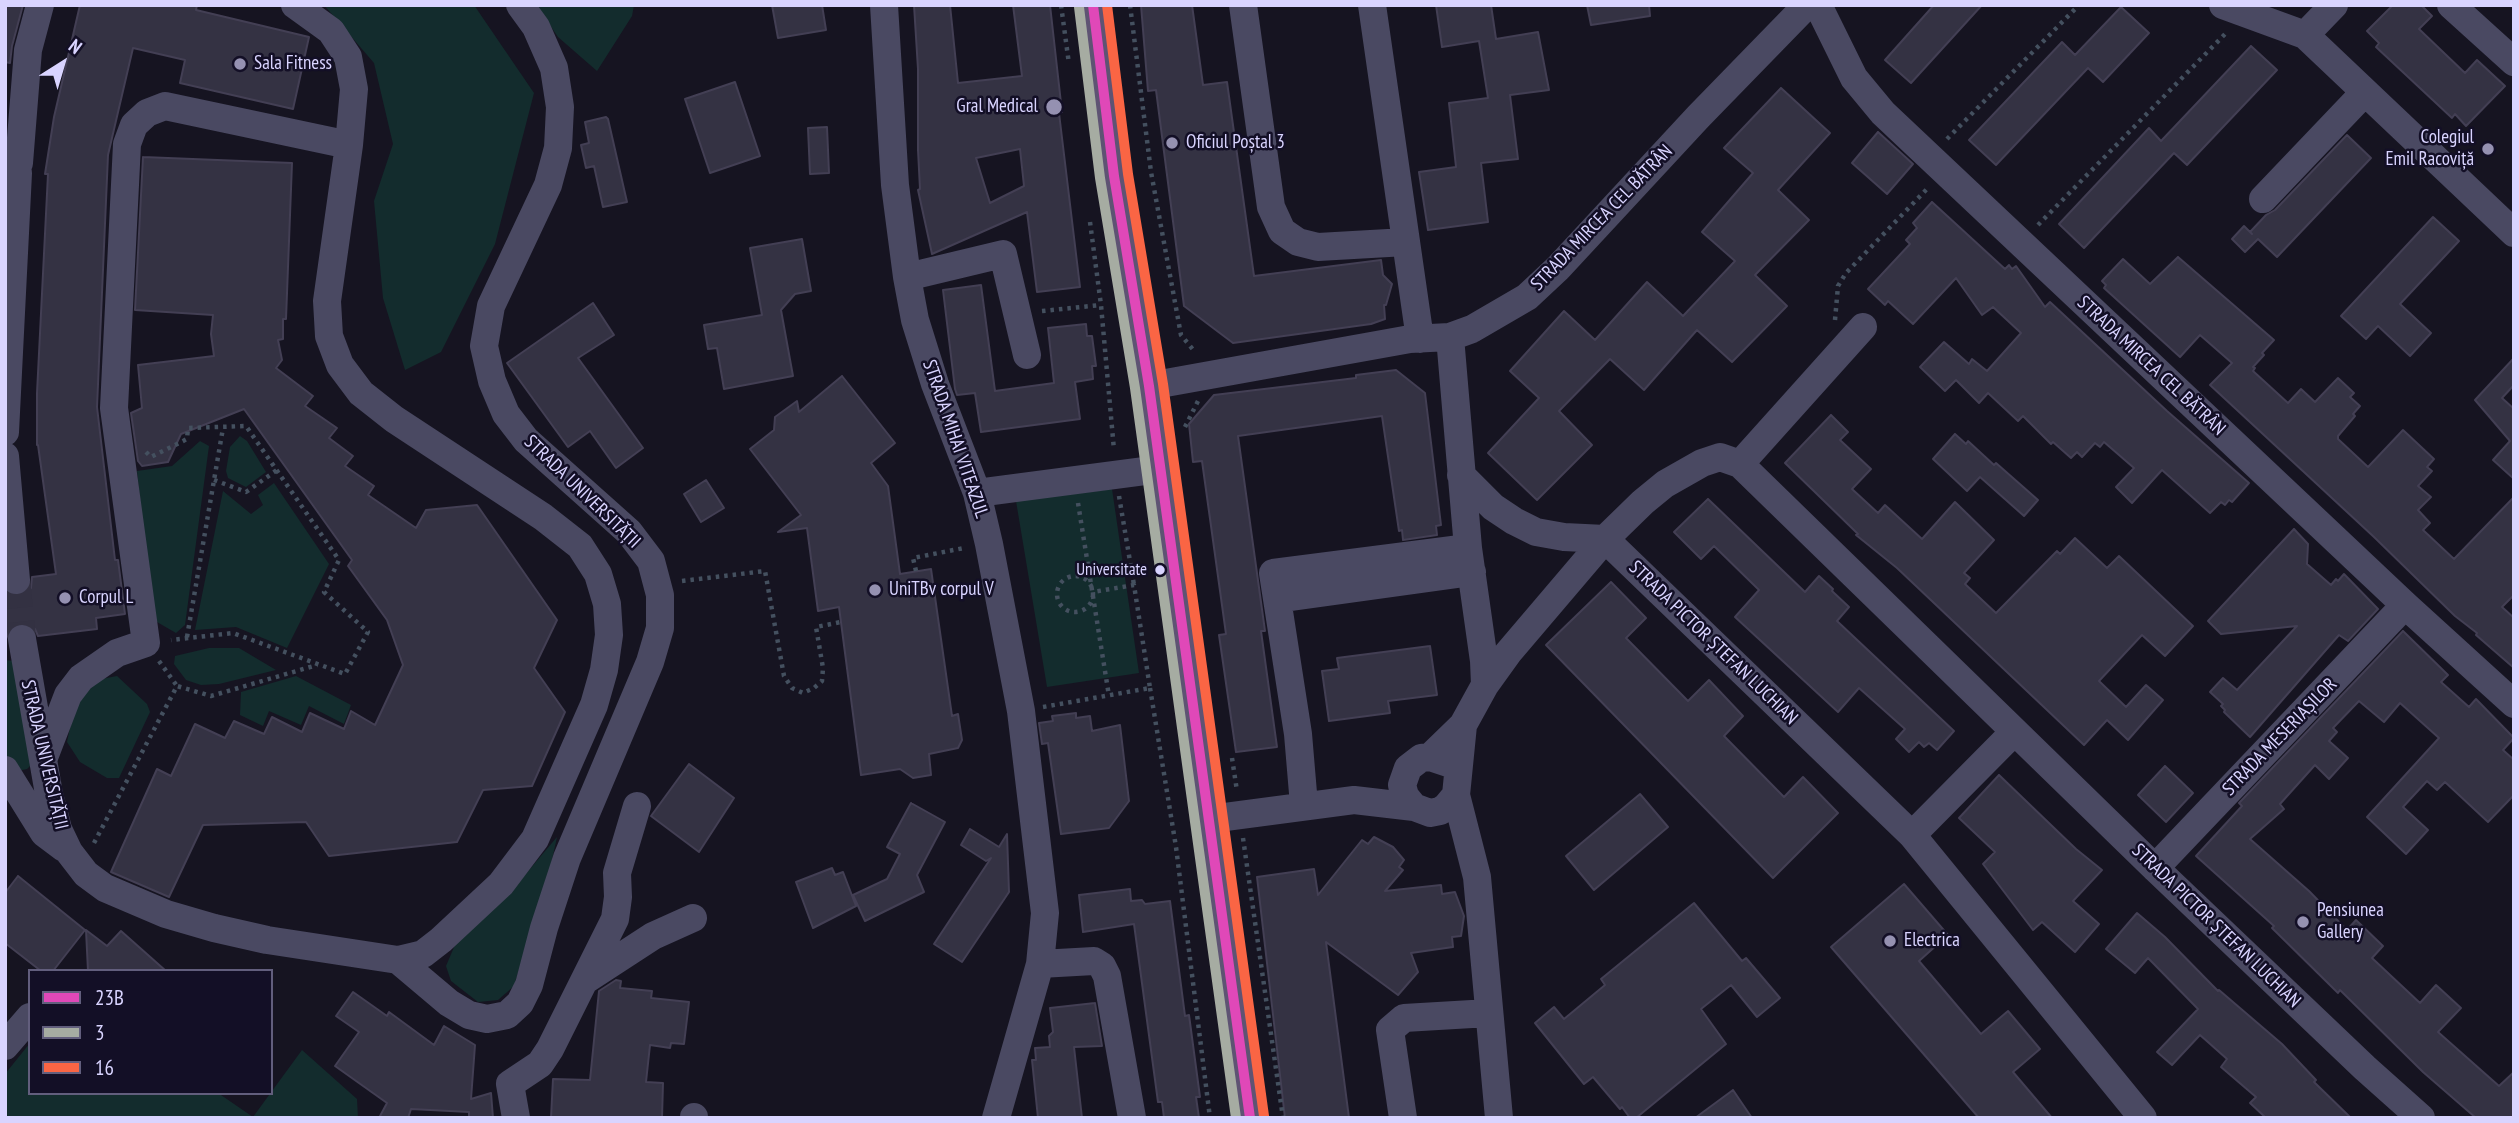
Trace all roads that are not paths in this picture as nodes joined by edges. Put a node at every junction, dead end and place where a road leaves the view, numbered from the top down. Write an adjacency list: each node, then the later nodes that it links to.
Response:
1 (40, 5): 26 (street)
2 (295, 5): 16 (street, STRADA UNIVERSITĂȚII)
3 (520, 5): 56 (street, STRADA UNIVERSITĂȚII)
4 (884, 5): 20 (street, STRADA MIHAI VITEAZUL)
5 (1093, 5): 25 (main road)
6 (1243, 5): 19 (street)
7 (1372, 5): 19 (street)
8 (1818, 5): 35 (street, STRADA MIRCEA CEL BĂTRÂN)
9 (2334, 5): 13 (street)
10 (2451, 5): 14 (street)
11 (2234, 9): 13 (street)
12 (1797, 15): 22 (street, STRADA MIRCEA CEL BĂTRÂN)
13 (2305, 35): 15 (street)
14 (2514, 62)
15 (2365, 92): 17 (street); 18 (street)
16 (349, 145): 42 (street); 56 (street, STRADA UNIVERSITĂȚII)
17 (2263, 199)
18 (2514, 233)
19 (1406, 242): 23 (street)
20 (907, 277): 24 (street); 31 (street, STRADA MIHAI VITEAZUL)
21 (1863, 327): 28 (street)
22 (1450, 337): 23 (street, STRADA MIRCEA CEL BĂTRÂN); 30 (street)
23 (1420, 339): 25 (street, STRADA MIRCEA CEL BĂTRÂN)
24 (1027, 355)
25 (1149, 386): 29 (main road)
26 (5, 432)
27 (5, 456): 34 (street)
28 (1740, 464): 32 (street); 40 (street, STRADA PICTOR ȘTEFAN LUCHIAN)
29 (1160, 469): 31 (street); 50 (main road)
30 (1461, 475): 32 (street); 33 (street)
31 (977, 493): 57 (street, STRADA MIHAI VITEAZUL)
32 (1605, 539): 37 (street); 51 (street, STRADA PICTOR ȘTEFAN LUCHIAN)
33 (1470, 560): 37 (street); 47 (street)
34 (16, 579)
35 (2405, 605): 38 (street, STRADA MIRCEA CEL BĂTRÂN); 53 (street, STRADA MESERIAȘILOR)
36 (22, 639): 42 (street, STRADA UNIVERSITĂȚII)
37 (1485, 685): 39 (street)
38 (2514, 704)
39 (1463, 725): 41 (street); 45 (street)
40 (2014, 732): 51 (street); 53 (street, STRADA PICTOR ȘTEFAN LUCHIAN)
41 (1430, 757): 44 (street); 45 (street)
42 (43, 760): 52 (street, STRADA UNIVERSITĂȚII)
43 (5, 770): 52 (street)
44 (1404, 776): 46 (street); 49 (street)
45 (1457, 788): 49 (street); 54 (street)
46 (1354, 800): 47 (street); 49 (street)
47 (1304, 805): 50 (street)
48 (637, 806): 58 (street)
49 (1422, 810): 54 (street)
50 (1225, 817): 65 (main road)
51 (1912, 835): 68 (street, STRADA PICTOR ȘTEFAN LUCHIAN)
52 (81, 848): 56 (street, STRADA UNIVERSITĂȚII)
53 (2155, 868): 69 (street, STRADA PICTOR ȘTEFAN LUCHIAN)
54 (1477, 877): 59 (street)
55 (693, 918): 58 (street)
56 (398, 960)
57 (1040, 964): 63 (street, STRADA MIHAI VITEAZUL); 64 (street)
58 (585, 980): 62 (street)
59 (1489, 1013): 66 (street); 67 (street)
60 (28, 1019): 61 (street)
61 (5, 1046)
62 (516, 1118)
63 (996, 1118)
64 (1132, 1118)
65 (1250, 1118)
66 (1403, 1118)
67 (1499, 1118)
68 (2143, 1118)
69 (2421, 1118)

